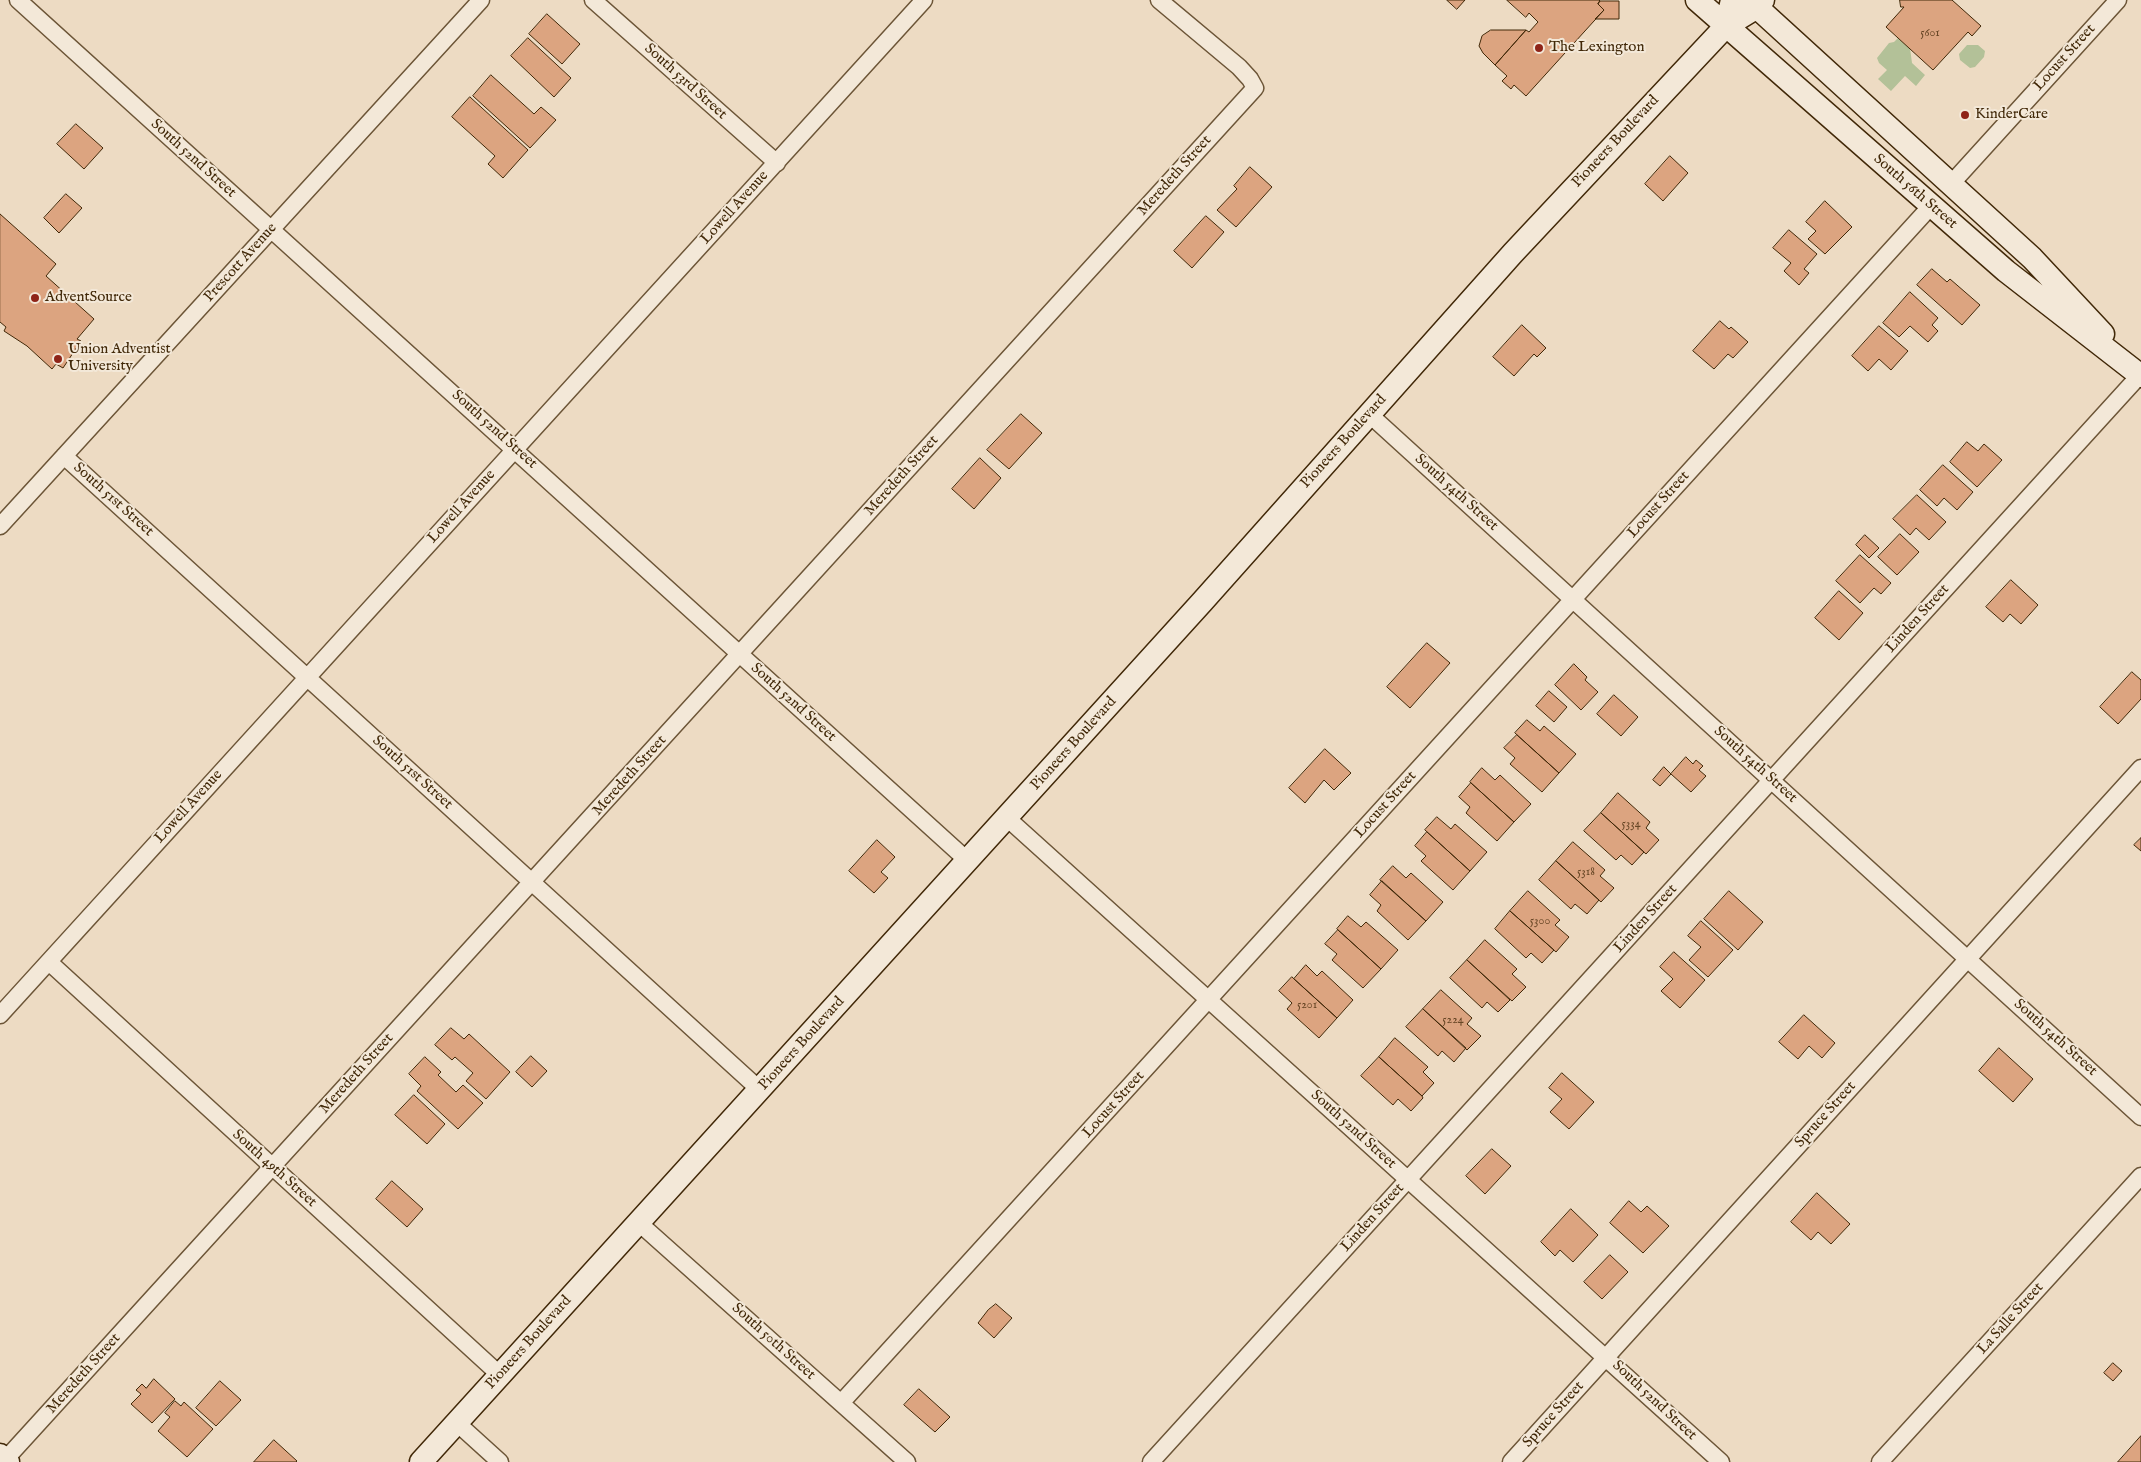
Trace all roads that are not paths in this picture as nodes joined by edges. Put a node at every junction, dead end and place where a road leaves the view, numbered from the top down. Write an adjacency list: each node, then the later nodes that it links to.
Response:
1 (481, 0): 14 (street, Prescott Avenue)
2 (593, 0): 11 (street, South 53rd Street)
3 (924, 0): 11 (street, Lowell Avenue)
4 (1159, 0): 21 (street, Meredeth Street)
5 (1697, 0): 10 (main road, South 56th Street)
6 (1732, 0): 10 (main road)
7 (2118, 0): 12 (street, Locust Street)
8 (26, 2): 14 (street, South 52nd Street)
9 (1756, 2): 10 (main road, Pioneers Boulevard); 12 (main road, South 56th Street)
10 (1726, 26): 13 (main road, South 56th Street); 16 (main road, Pioneers Boulevard)
11 (776, 163): 17 (street, Lowell Avenue)
12 (1952, 184): 15 (main road, South 56th Street)
13 (1931, 206): 15 (main road, South 56th Street); 20 (street, Locust Street)
14 (271, 230): 17 (street, South 52nd Street); 18 (street, Prescott Avenue)
15 (2141, 376): 24 (street, Linden Street)
16 (1369, 414): 20 (street, South 54th Street); 25 (main road, Pioneers Boulevard)
17 (515, 449): 21 (street, South 52nd Street); 22 (street, Lowell Avenue)
18 (64, 456): 19 (street, Prescott Avenue); 22 (street, South 51st Street)
19 (0, 526)
20 (1573, 599): 24 (street, South 54th Street); 30 (street, Locust Street)
21 (740, 654): 26 (street, South 52nd Street); 27 (street, Meredeth Street)
22 (307, 677): 27 (street, South 51st Street); 29 (street, Lowell Avenue)
23 (2141, 768): 28 (street, Spruce Street)
24 (1772, 780): 28 (street, South 54th Street); 36 (street, Linden Street)
25 (1007, 818): 26 (main road, Pioneers Boulevard); 30 (street, South 52nd Street)
26 (968, 861): 32 (main road, Pioneers Boulevard)
27 (532, 882): 32 (street, South 51st Street); 34 (street, Meredeth Street)
28 (1968, 959): 33 (street, South 54th Street); 39 (street, Spruce Street)
29 (49, 962): 31 (street, Lowell Avenue); 34 (street, South 49th Street)
30 (1208, 1000): 36 (street, South 52nd Street); 41 (street, Locust Street)
31 (0, 1015)
32 (760, 1090): 38 (main road, Pioneers Boulevard)
33 (2141, 1117)
34 (272, 1167): 40 (street, South 49th Street); 43 (street, Meredeth Street)
35 (2141, 1176): 37 (street, La Salle Street)
36 (1408, 1180): 39 (street, South 52nd Street); 47 (street, Linden Street)
37 (2135, 1195): 50 (street, La Salle Street)
38 (639, 1223): 40 (main road, Pioneers Boulevard); 41 (street, South 50th Street)
39 (1606, 1357): 48 (street, Spruce Street); 49 (street, South 52nd Street)
40 (500, 1375): 42 (main road, Pioneers Boulevard)
41 (841, 1403): 46 (street, South 50th Street)
42 (457, 1423): 44 (main road, Pioneers Boulevard); 45 (street)
43 (4, 1460)
44 (421, 1462)
45 (500, 1462)
46 (906, 1462)
47 (1151, 1462)
48 (1511, 1462)
49 (1721, 1462)
50 (1880, 1462)

